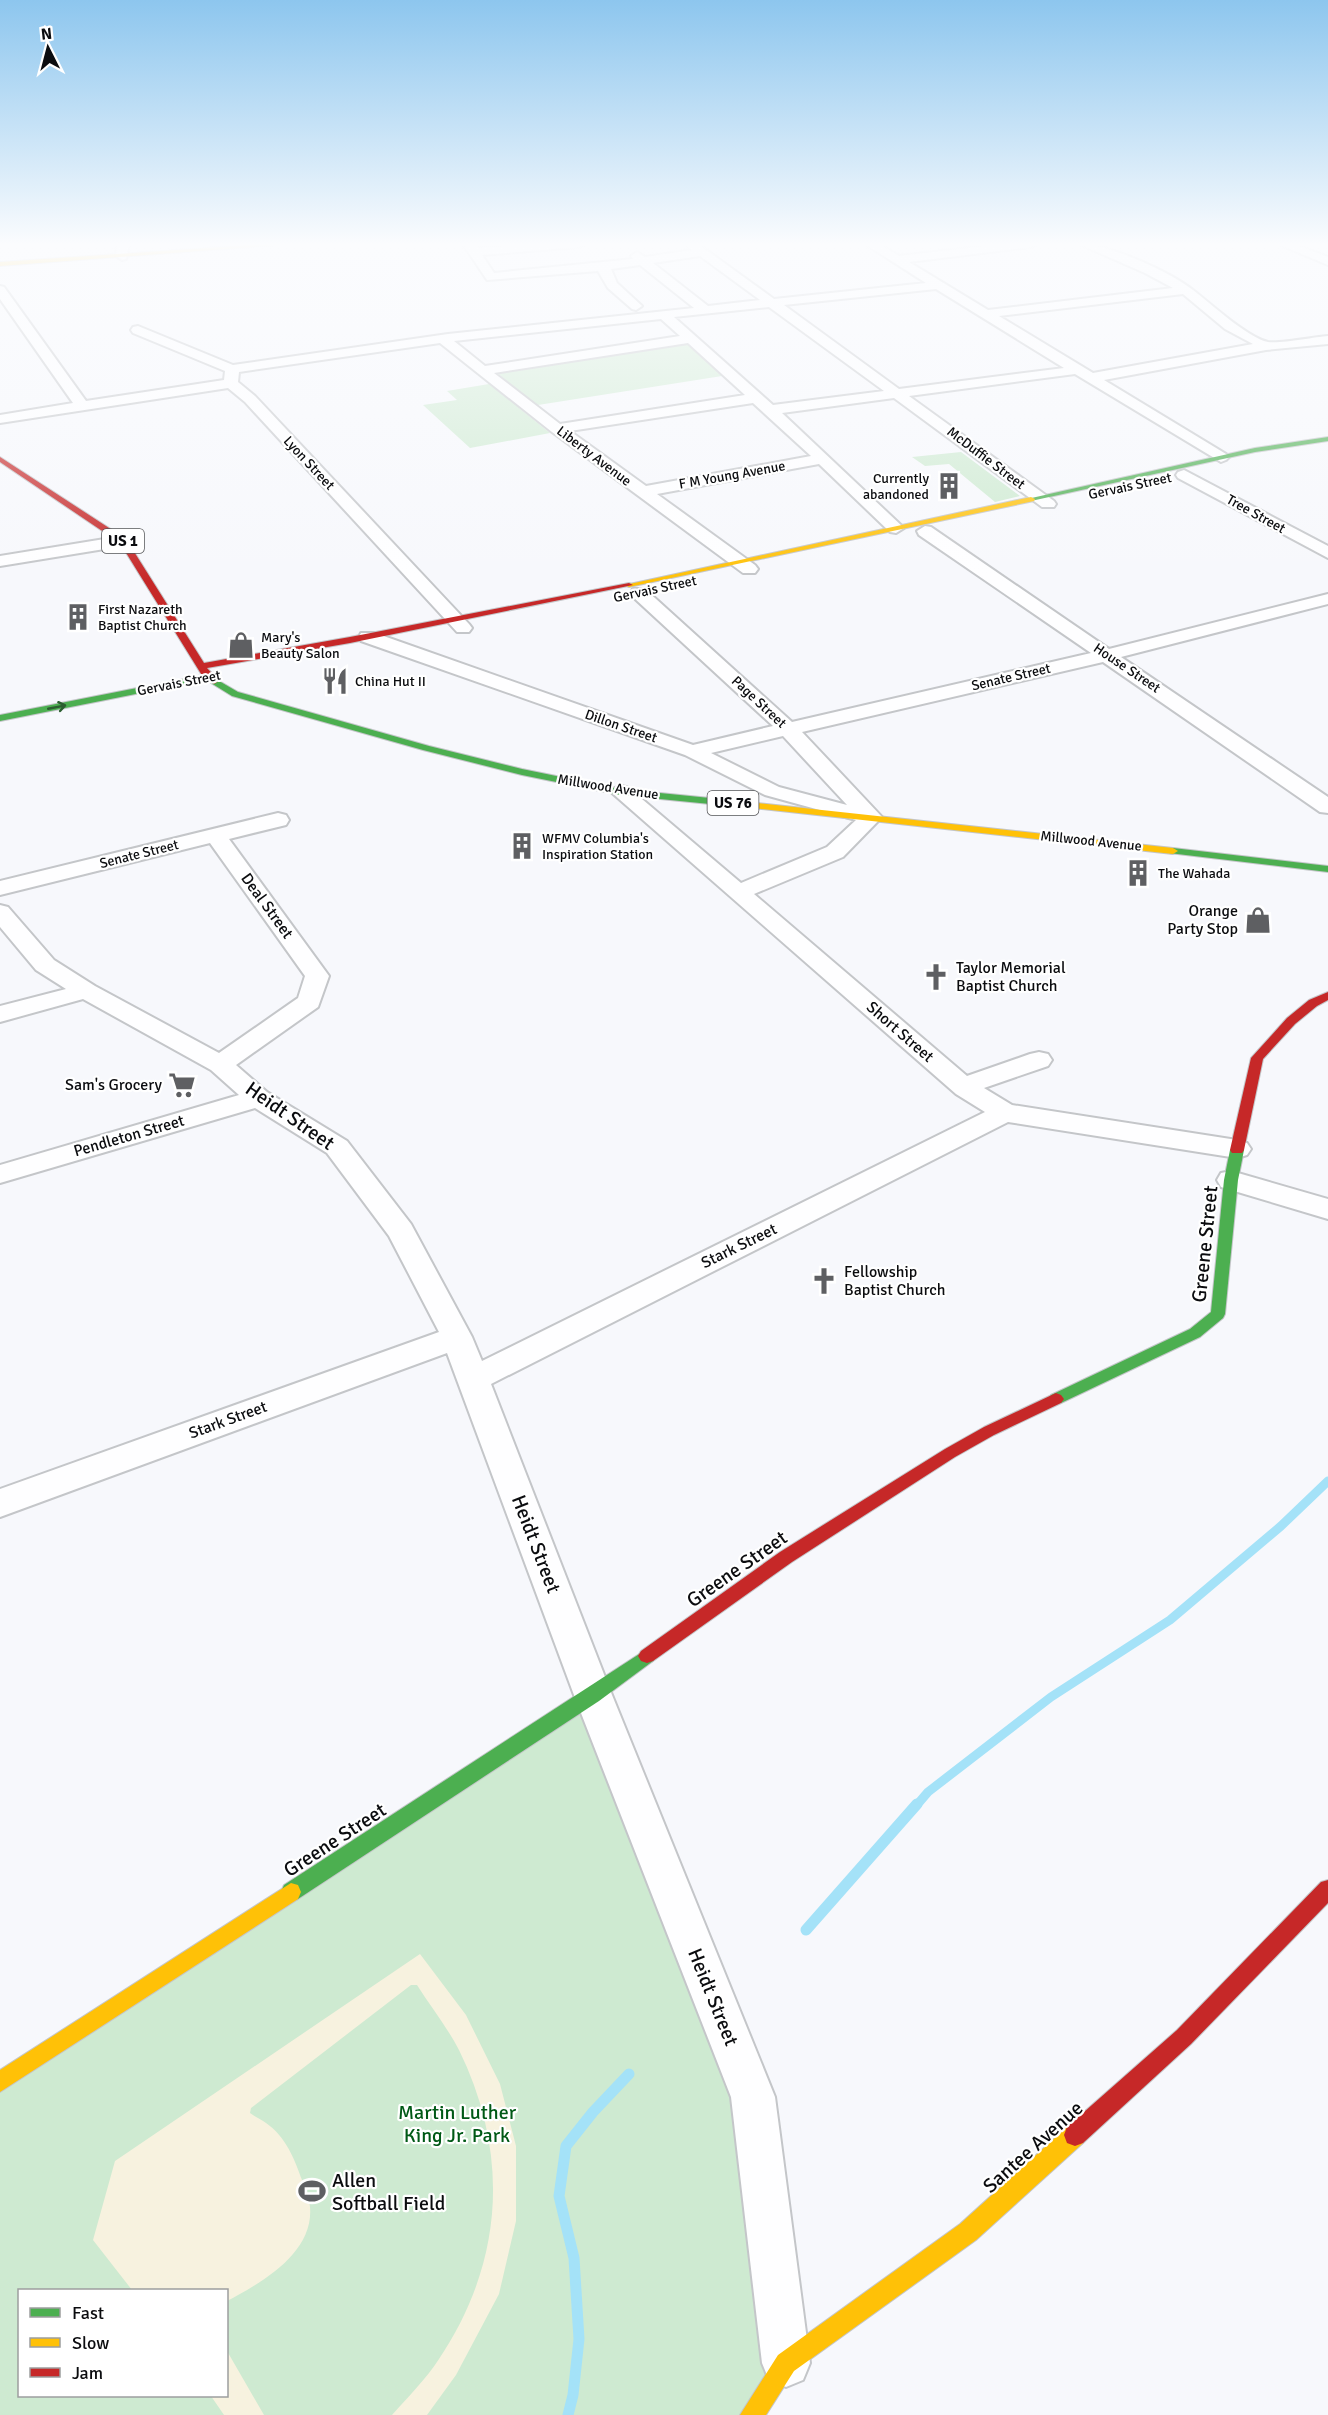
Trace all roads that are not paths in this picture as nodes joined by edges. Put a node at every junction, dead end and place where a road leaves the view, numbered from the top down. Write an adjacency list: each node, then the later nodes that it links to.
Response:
1 (47, 357): 16 (street)
2 (193, 357): 12 (street, Lyon Street)
3 (342, 357): 12 (street)
4 (467, 357): 10 (street, Liberty Avenue)
5 (573, 357): 10 (street)
6 (710, 357): 15 (street)
7 (847, 357): 14 (street, McDuffie Street)
8 (1055, 357): 11 (street)
9 (1210, 357): 13 (street)
10 (485, 370): 19 (street, Liberty Avenue)
11 (1077, 370): 13 (street); 14 (street)
12 (232, 376): 16 (street); 36 (street, Lyon Street)
13 (1091, 378): 22 (street)
14 (900, 394): 17 (street); 27 (street, McDuffie Street)
15 (756, 398): 17 (street); 19 (street)
16 (81, 405): 18 (street)
17 (770, 410): 24 (street)
18 (0, 419)
19 (557, 429): 26 (street, Liberty Avenue)
20 (1328, 439): 21 (main road, Gervais Street)
21 (1307, 443): 22 (main road, Gervais Street); 25 (main road, Gervais Street)
22 (1221, 457): 27 (main road, Gervais Street)
23 (0, 459): 30 (main road, Millwood Avenue / US 1)
24 (822, 459): 26 (street, F M Young Avenue); 28 (street)
25 (1184, 475): 27 (main road, Gervais Street); 31 (street, Tree Street)
26 (642, 492): 33 (street, Liberty Avenue)
27 (1043, 500): 28 (main road, Gervais Street); 29 (main road, Gervais Street)
28 (896, 528): 33 (main road, Gervais Street)
29 (925, 531): 33 (main road, Gervais Street); 38 (street, House Street)
30 (123, 541): 32 (street); 39 (main road, Millwood Avenue / US 1)
31 (1328, 553)
32 (0, 561)
33 (744, 565): 34 (main road, Gervais Street); 36 (main road, Gervais Street)
34 (639, 593): 36 (main road, Gervais Street); 42 (street, Page Street)
35 (1328, 599): 38 (street, Senate Street)
36 (459, 624): 37 (main road, Gervais Street); 37 (main road, Gervais Street)
37 (378, 640): 39 (main road, Gervais Street); 39 (main road, Gervais Street); 43 (street, Dillon Street)
38 (1107, 655): 42 (street, Senate Street); 45 (street, House Street)
39 (205, 671): 40 (main road, Gervais Street); 41 (main road, Gervais Street, one-way to 39); 44 (main road, Millwood Avenue / US 76)
40 (0, 705)
41 (0, 718)
42 (788, 729): 43 (street, Senate Street); 46 (street, Page Street)
43 (692, 751): 46 (street, Dillon Street)
44 (622, 792): 46 (main road, Millwood Avenue / US 76); 51 (street, Short Street)
45 (1328, 807)
46 (871, 817): 49 (main road, Millwood Avenue / US 76); 51 (street)
47 (278, 820): 48 (street, Senate Street)
48 (216, 836): 50 (street, Senate Street); 57 (street, Deal Street)
49 (1328, 869)
50 (0, 888)
51 (738, 892): 58 (street, Short Street)
52 (0, 912): 53 (street, Heidt Street)
53 (86, 991): 55 (street); 57 (street, Heidt Street)
54 (1328, 996): 61 (main road, Greene Street)
55 (0, 1014)
56 (1040, 1060): 58 (street)
57 (220, 1064): 59 (street, Heidt Street)
58 (965, 1088): 60 (street, Short Street)
59 (258, 1098): 62 (street, Pendleton Street); 65 (street, Heidt Street)
60 (1005, 1113): 61 (street, Short Street); 66 (street, Stark Street)
61 (1237, 1149): 63 (main road, Greene Street)
62 (0, 1173)
63 (1231, 1179): 64 (street); 68 (main road, Greene Street)
64 (1328, 1209)
65 (457, 1337): 66 (street, Heidt Street); 67 (street, Stark Street)
66 (473, 1379): 68 (street, Heidt Street)
67 (0, 1503)
68 (593, 1695): 70 (main road, Greene Street); 71 (street, Heidt Street)
69 (1328, 1889): 71 (main road, Santee Avenue)
70 (0, 2082)
71 (786, 2363): 72 (main road, Santee Avenue)
72 (752, 2415)

